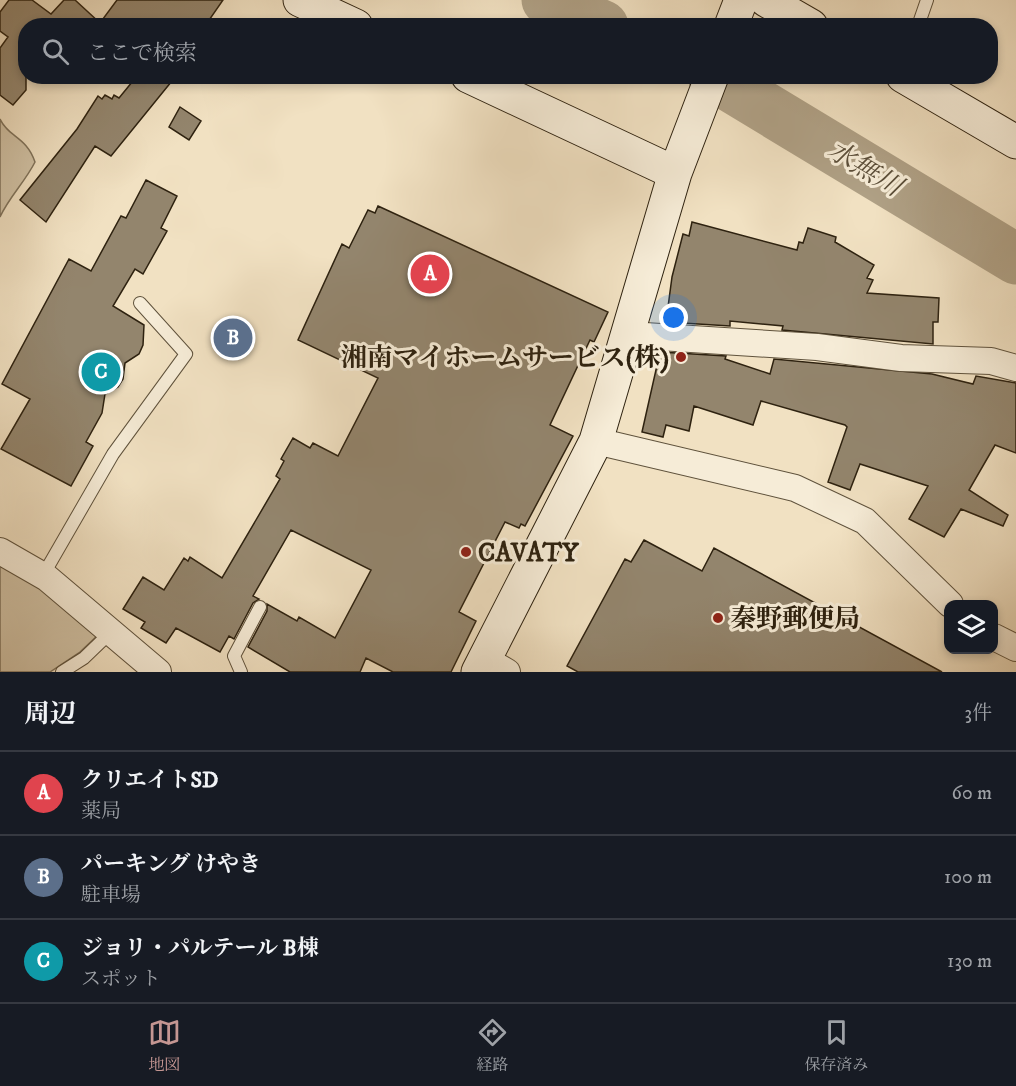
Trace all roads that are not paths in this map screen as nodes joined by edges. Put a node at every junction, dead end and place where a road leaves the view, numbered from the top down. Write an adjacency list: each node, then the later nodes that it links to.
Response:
1 (300, 0): 5 (street)
2 (741, 0): 6 (street)
3 (766, 0): 7 (street)
4 (927, 0): 8 (lane)
5 (339, 18)
6 (734, 18)
7 (797, 18)
8 (921, 18)
9 (486, 84): 13 (street)
10 (709, 84): 13 (street)
11 (917, 84): 12 (street)
12 (1016, 142)
13 (678, 167): 15 (street)
14 (140, 303): 19 (lane)
15 (629, 335): 16 (street); 17 (street)
16 (1016, 369)
17 (596, 441): 20 (street); 25 (street)
18 (0, 551): 19 (street)
19 (47, 578): 22 (street)
20 (946, 600)
21 (260, 608): 28 (lane)
22 (111, 632): 26 (lane); 27 (street)
23 (998, 639): 24 (street)
24 (1016, 648)
25 (490, 668)
26 (62, 672)
27 (158, 672)
28 (240, 672)

